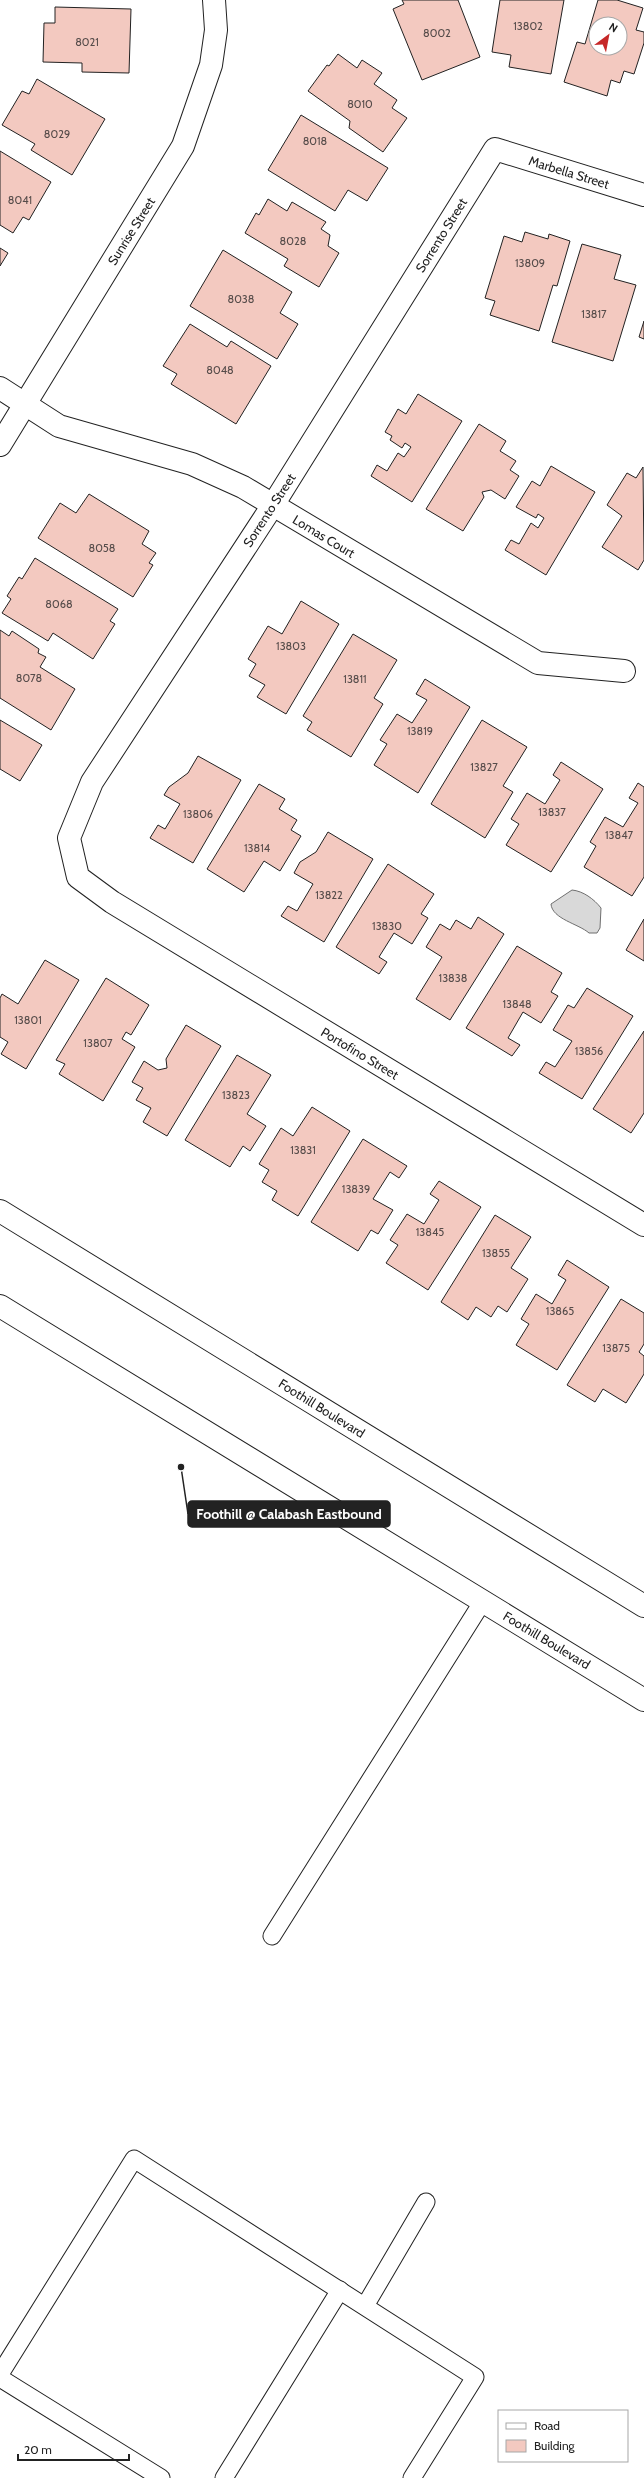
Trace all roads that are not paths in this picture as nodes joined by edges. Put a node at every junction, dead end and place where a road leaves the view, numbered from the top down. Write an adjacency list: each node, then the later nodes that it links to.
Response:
1 (214, 0): 5 (street, Sunrise Street)
2 (495, 149): 3 (street, Marbella Street); 7 (street, Sorrento Street)
3 (644, 195)
4 (0, 388): 5 (street, Lomas Court)
5 (24, 404): 6 (street, Sunrise Street); 7 (street, Lomas Court)
6 (0, 445)
7 (273, 505): 8 (street, Lomas Court); 9 (street, Sorrento Street)
8 (624, 671)
9 (78, 877): 11 (street, Portofino Street)
10 (0, 1211): 14 (street, Foothill Boulevard)
11 (644, 1225)
12 (0, 1306): 13 (street, Foothill Boulevard)
13 (483, 1601): 15 (street, Foothill Boulevard); 16 (lane)
14 (644, 1606)
15 (644, 1700)
16 (272, 1936)
17 (426, 2202): 19 (lane)
18 (340, 2290): 19 (lane); 20 (lane); 24 (lane)
19 (365, 2306): 25 (lane)
20 (0, 2374)
21 (0, 2378): 22 (lane)
22 (135, 2471): 23 (lane)
23 (161, 2478)
24 (224, 2478)
25 (412, 2478)

